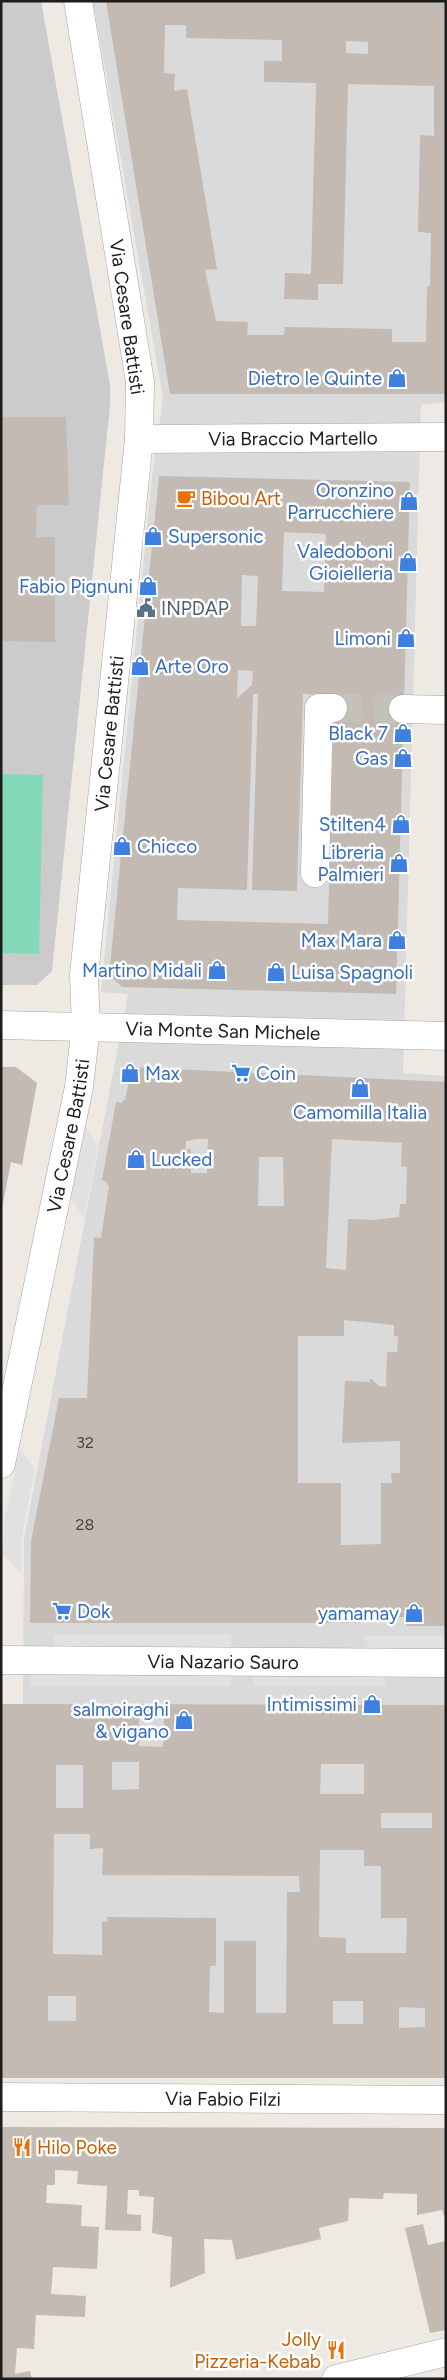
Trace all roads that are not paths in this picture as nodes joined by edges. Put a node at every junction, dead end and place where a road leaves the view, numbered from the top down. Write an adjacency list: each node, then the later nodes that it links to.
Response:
1 (78, 1): 3 (street, Via Cesare Battisti)
2 (446, 438): 3 (street, Via Braccio Martello)
3 (139, 439): 9 (street, Via Cesare Battisti)
4 (333, 708): 7 (street)
5 (403, 709): 6 (street)
6 (446, 710)
7 (315, 873)
8 (1, 1024): 9 (street, Via Monte San Michele)
9 (86, 1026): 10 (street, Via Monte San Michele); 11 (street, Via Cesare Battisti)
10 (446, 1036)
11 (1, 1464)
12 (1, 1660): 13 (street, Via Nazario Sauro)
13 (446, 1663)
14 (1, 2098): 15 (street, Via Fabio Filzi)
15 (446, 2100)
16 (446, 2352): 17 (street)
17 (336, 2379)

